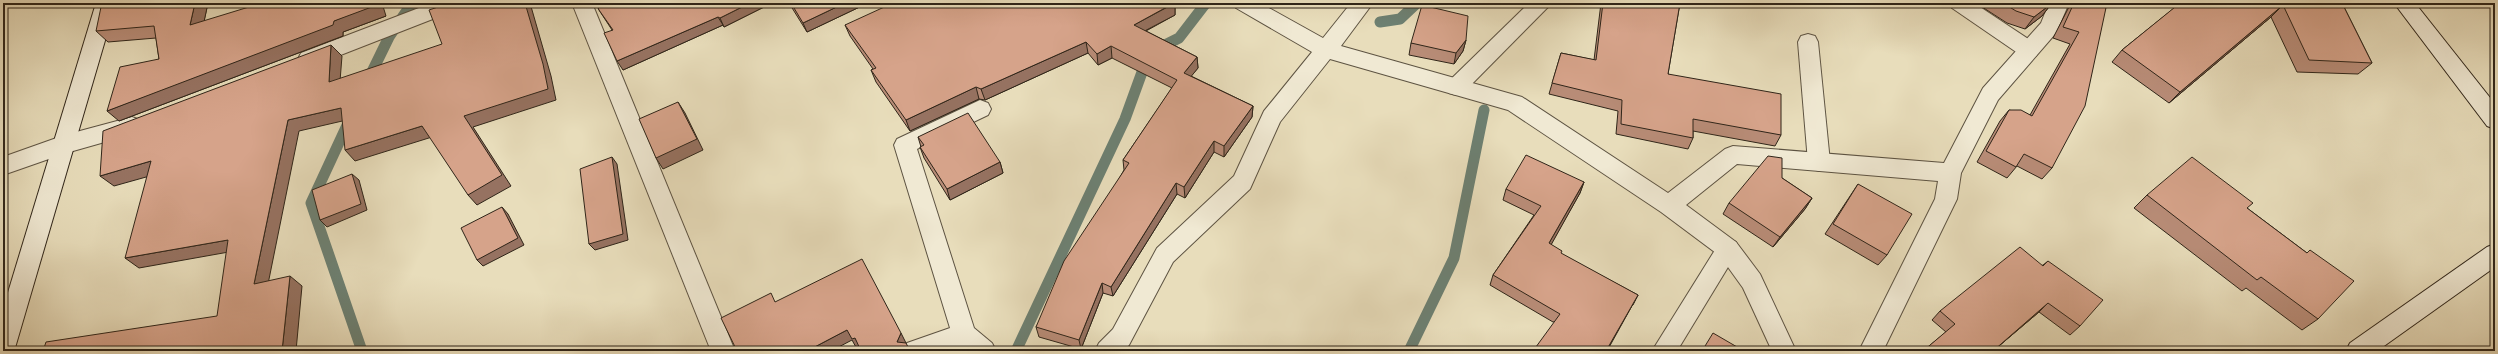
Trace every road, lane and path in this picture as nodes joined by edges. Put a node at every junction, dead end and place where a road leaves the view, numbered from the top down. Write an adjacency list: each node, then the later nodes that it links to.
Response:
1 (106, 3): 18 (street)
2 (454, 3): 13 (street)
3 (582, 3): 27 (street)
4 (1243, 3): 11 (street)
5 (1364, 3): 11 (street)
6 (1542, 3): 14 (street)
7 (1959, 3): 12 (street)
8 (2059, 3): 12 (street)
9 (2404, 3): 17 (street)
10 (1808, 42): 19 (street)
11 (1326, 50): 14 (street); 30 (street)
12 (2029, 50): 21 (street)
13 (293, 65)
14 (1456, 87): 22 (street)
15 (980, 110): 25 (street)
16 (147, 120): 18 (street)
17 (2495, 120)
18 (65, 144): 20 (street); 26 (street)
19 (1819, 162): 21 (street); 22 (street)
20 (3, 166)
21 (1950, 173): 33 (street)
22 (1669, 205): 23 (street)
23 (1728, 249): 31 (street); 32 (street)
24 (2495, 254): 34 (street)
25 (964, 334): 28 (street); 29 (street)
26 (3, 348)
27 (723, 351)
28 (915, 351)
29 (984, 351)
30 (1107, 351)
31 (1664, 351)
32 (1784, 351)
33 (1871, 351)
34 (2358, 351)

